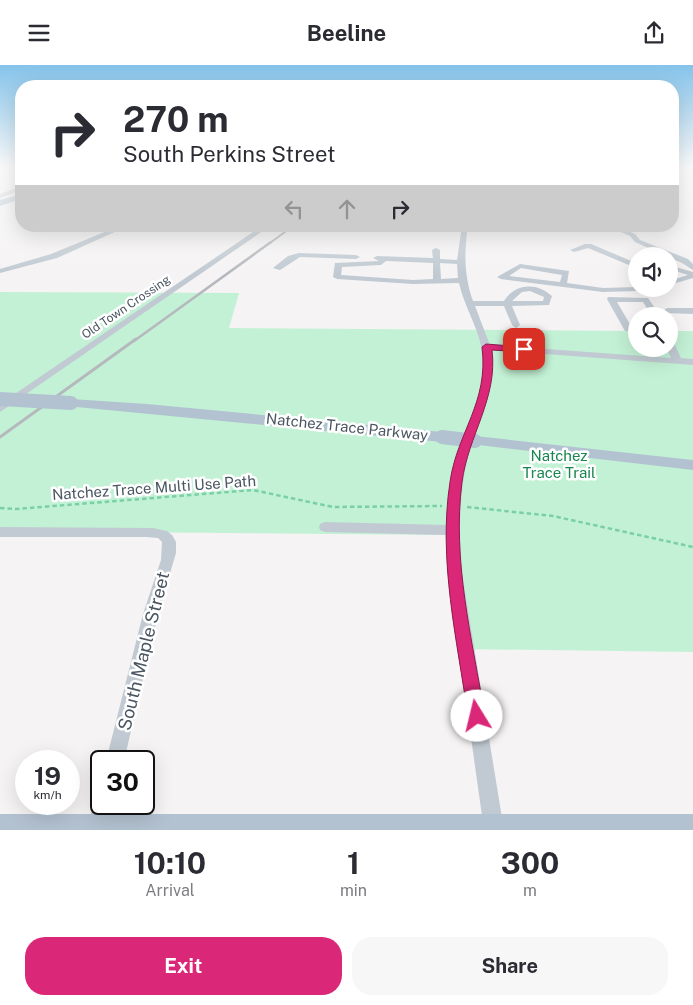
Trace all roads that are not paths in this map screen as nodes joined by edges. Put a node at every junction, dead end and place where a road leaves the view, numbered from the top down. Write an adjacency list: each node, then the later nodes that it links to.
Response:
1 (111, 232): 16 (street)
2 (258, 232): 34 (street, Old Town Crossing)
3 (464, 232): 11 (street)
4 (625, 232): 13 (street)
5 (410, 249): 9 (street)
6 (436, 250): 10 (street)
7 (574, 250): 12 (street)
8 (384, 258): 9 (street); 14 (street); 18 (street)
9 (409, 259): 10 (street)
10 (435, 260): 11 (street); 18 (street)
11 (460, 261): 19 (street)
12 (628, 263)
13 (693, 267)
14 (277, 268)
15 (678, 270): 17 (street)
16 (0, 271)
17 (693, 275): 20 (street)
18 (437, 280): 19 (street)
19 (462, 280): 23 (street)
20 (678, 280)
21 (563, 285): 21 (street); 22 (street)
22 (628, 289)
23 (470, 303): 27 (street); 29 (street)
24 (650, 307): 28 (street)
25 (678, 311): 26 (street)
26 (693, 311)
27 (516, 325)
28 (628, 329)
29 (486, 347): 31 (street); 37 (street)
30 (676, 357): 31 (street)
31 (678, 360): 32 (street)
32 (693, 362)
33 (0, 399): 35 (main road, Natchez Trace Parkway, bridge)
34 (0, 409)
35 (693, 465)
36 (325, 527): 37 (street)
37 (452, 530): 44 (street)
38 (0, 532): 39 (street, South Maple Street)
39 (118, 750)
40 (100, 815): 43 (street)
41 (0, 827): 43 (main road)
42 (693, 827): 45 (main road)
43 (96, 829): 44 (main road)
44 (494, 829): 45 (main road)
45 (566, 829)

